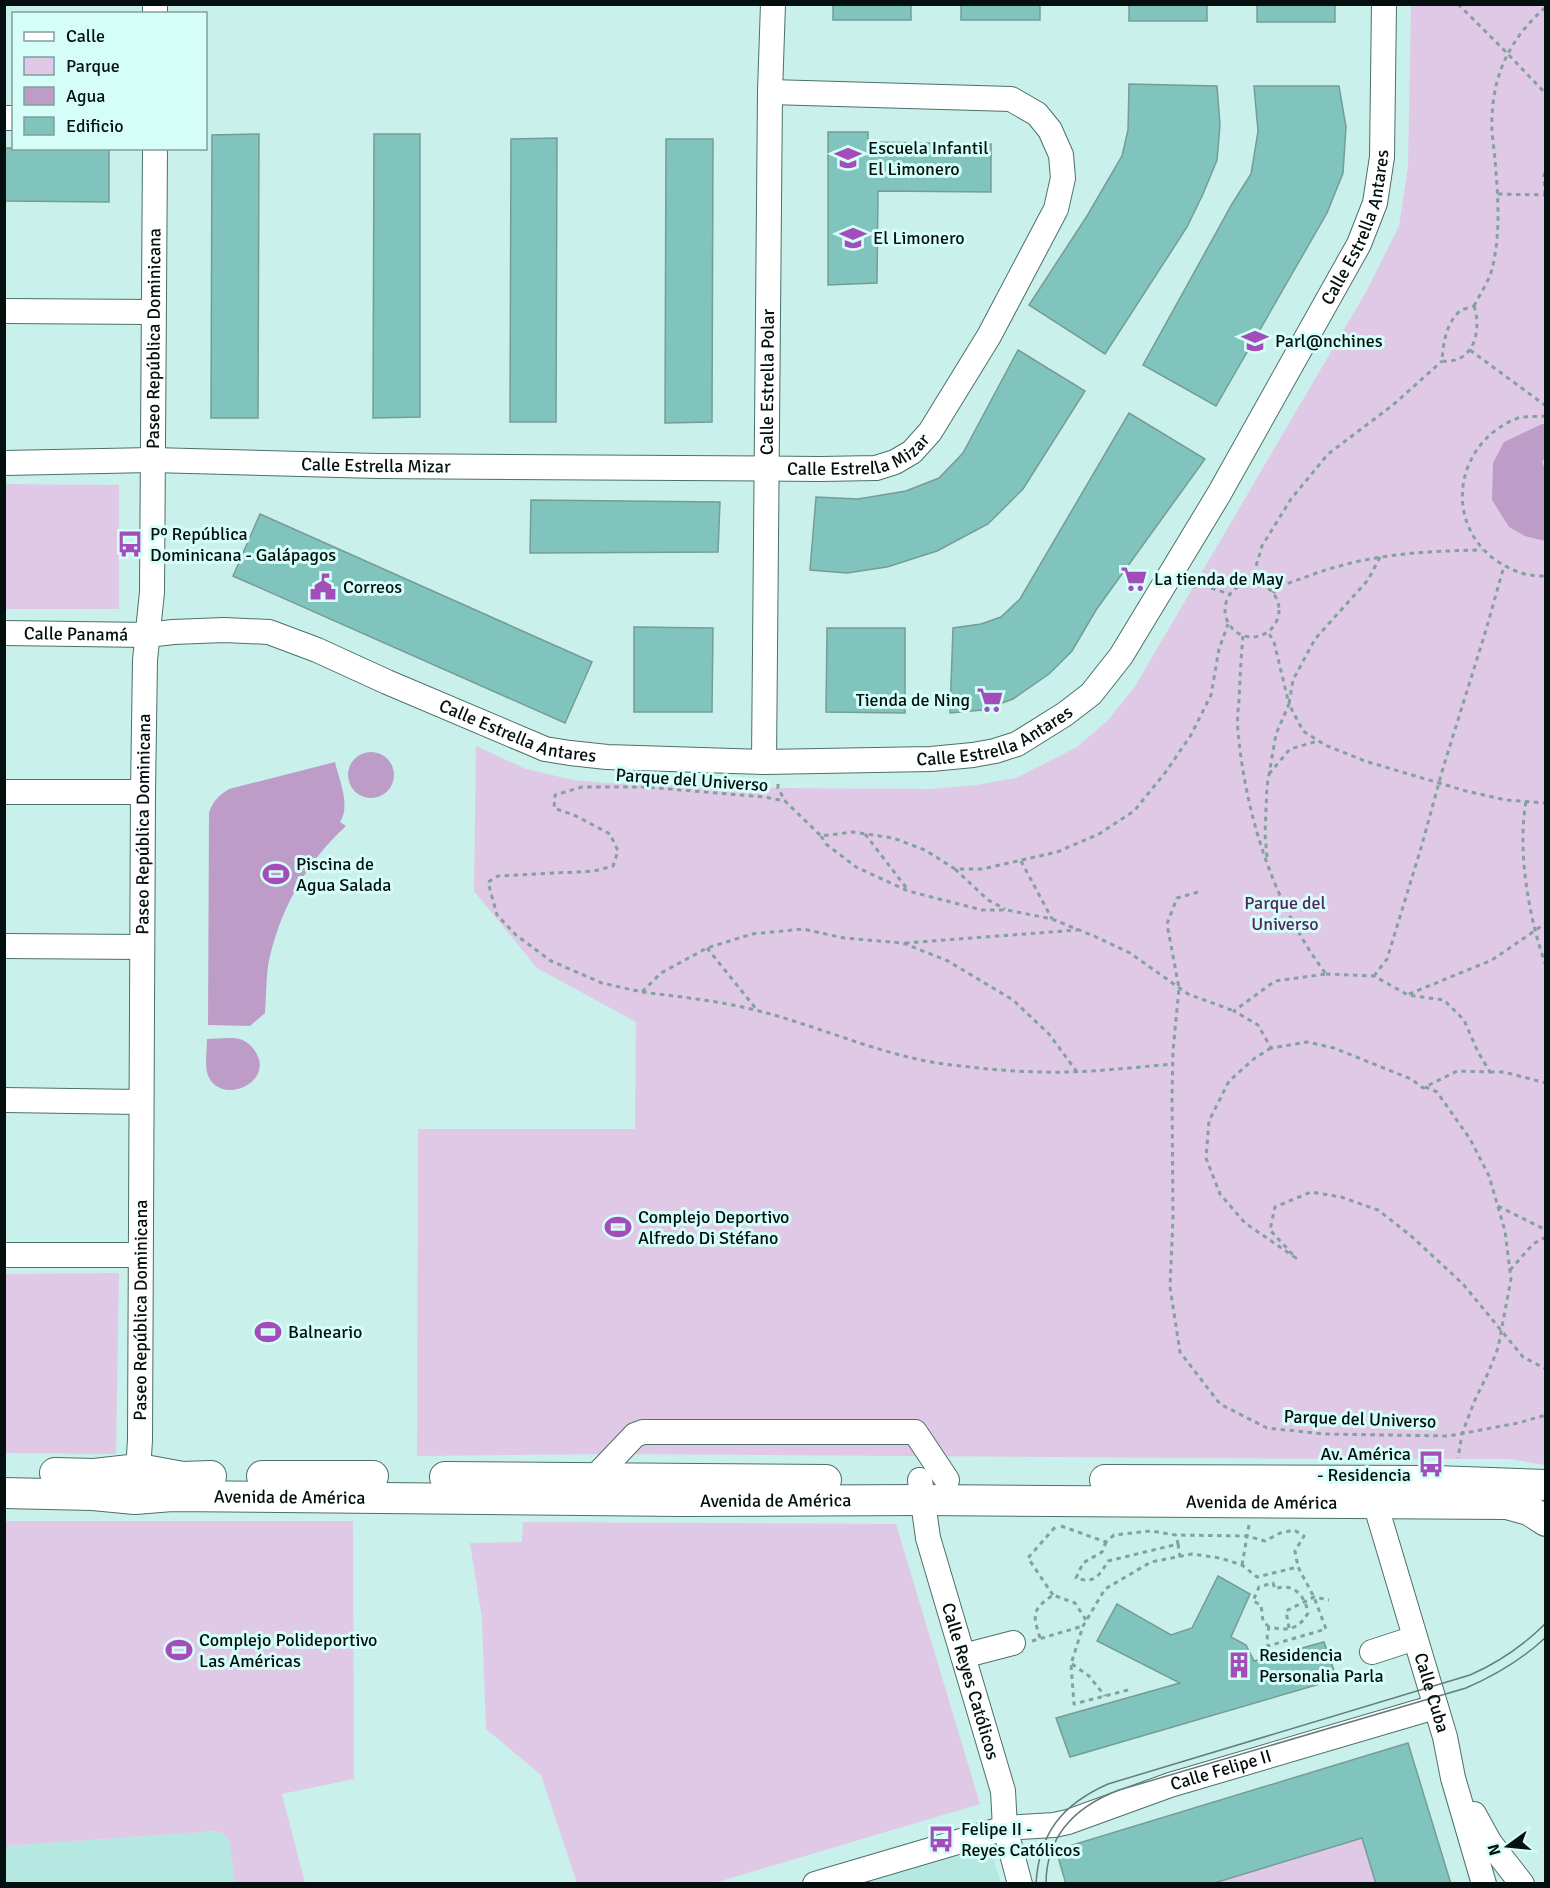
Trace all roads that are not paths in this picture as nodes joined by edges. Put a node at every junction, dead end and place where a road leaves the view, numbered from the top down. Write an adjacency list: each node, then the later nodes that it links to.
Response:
1 (773, 4): 3 (street, Calle Estrella Polar)
2 (1384, 4): 12 (street, Calle Estrella Antares)
3 (770, 92): 9 (street, Calle Estrella Polar); 9 (street, Calle Estrella Mizar)
4 (155, 150): 6 (street, Paseo República Dominicana)
5 (4, 311): 6 (street)
6 (153, 312): 7 (street, Paseo República Dominicana)
7 (152, 460): 8 (street, Calle Estrella Mizar); 9 (street, Calle Estrella Mizar); 11 (street, Paseo República Dominicana)
8 (4, 463)
9 (766, 468): 12 (street, Calle Estrella Polar)
10 (4, 633): 11 (street, Calle Panamá)
11 (147, 635): 12 (street, Calle Estrella Antares); 14 (street, Paseo República Dominicana)
12 (764, 762)
13 (4, 792): 14 (street)
14 (143, 792): 16 (street, Paseo República Dominicana)
15 (4, 946): 16 (street)
16 (142, 948): 18 (street, Paseo República Dominicana)
17 (4, 1100): 18 (street)
18 (140, 1102): 20 (street, Paseo República Dominicana)
19 (4, 1255): 20 (street)
20 (140, 1255): 21 (street, Paseo República Dominicana)
21 (138, 1469): 22 (main road, Avenida de América); 23 (main road, Avenida de América); 27 (street, Paseo República Dominicana)
22 (4, 1473)
23 (594, 1478): 25 (main road, Avenida de América); 25 (street)
24 (1545, 1485): 25 (main road, Avenida de América)
25 (930, 1487): 27 (main road, Avenida de América); 28 (main road, Avenida de América); 33 (street, Calle Reyes Católicos)
26 (4, 1493): 27 (main road, Avenida de América)
27 (135, 1498)
28 (1375, 1503): 29 (main road, Avenida de América); 30 (street, Calle Cuba)
29 (1545, 1521)
30 (1415, 1638): 32 (street); 34 (street, Calle Cuba)
31 (1022, 1642): 33 (street)
32 (1372, 1652)
33 (963, 1656): 36 (street, Calle Reyes Católicos)
34 (1435, 1707): 35 (street, Calle Cuba); 36 (street, Calle Felipe II)
35 (1453, 1778): 39 (street, Calle Cuba); 40 (street)
36 (1005, 1828): 37 (street, Calle Felipe II); 38 (street, Calle Reyes Católicos)
37 (815, 1884)
38 (1020, 1884)
39 (1484, 1884)
40 (1522, 1884)

